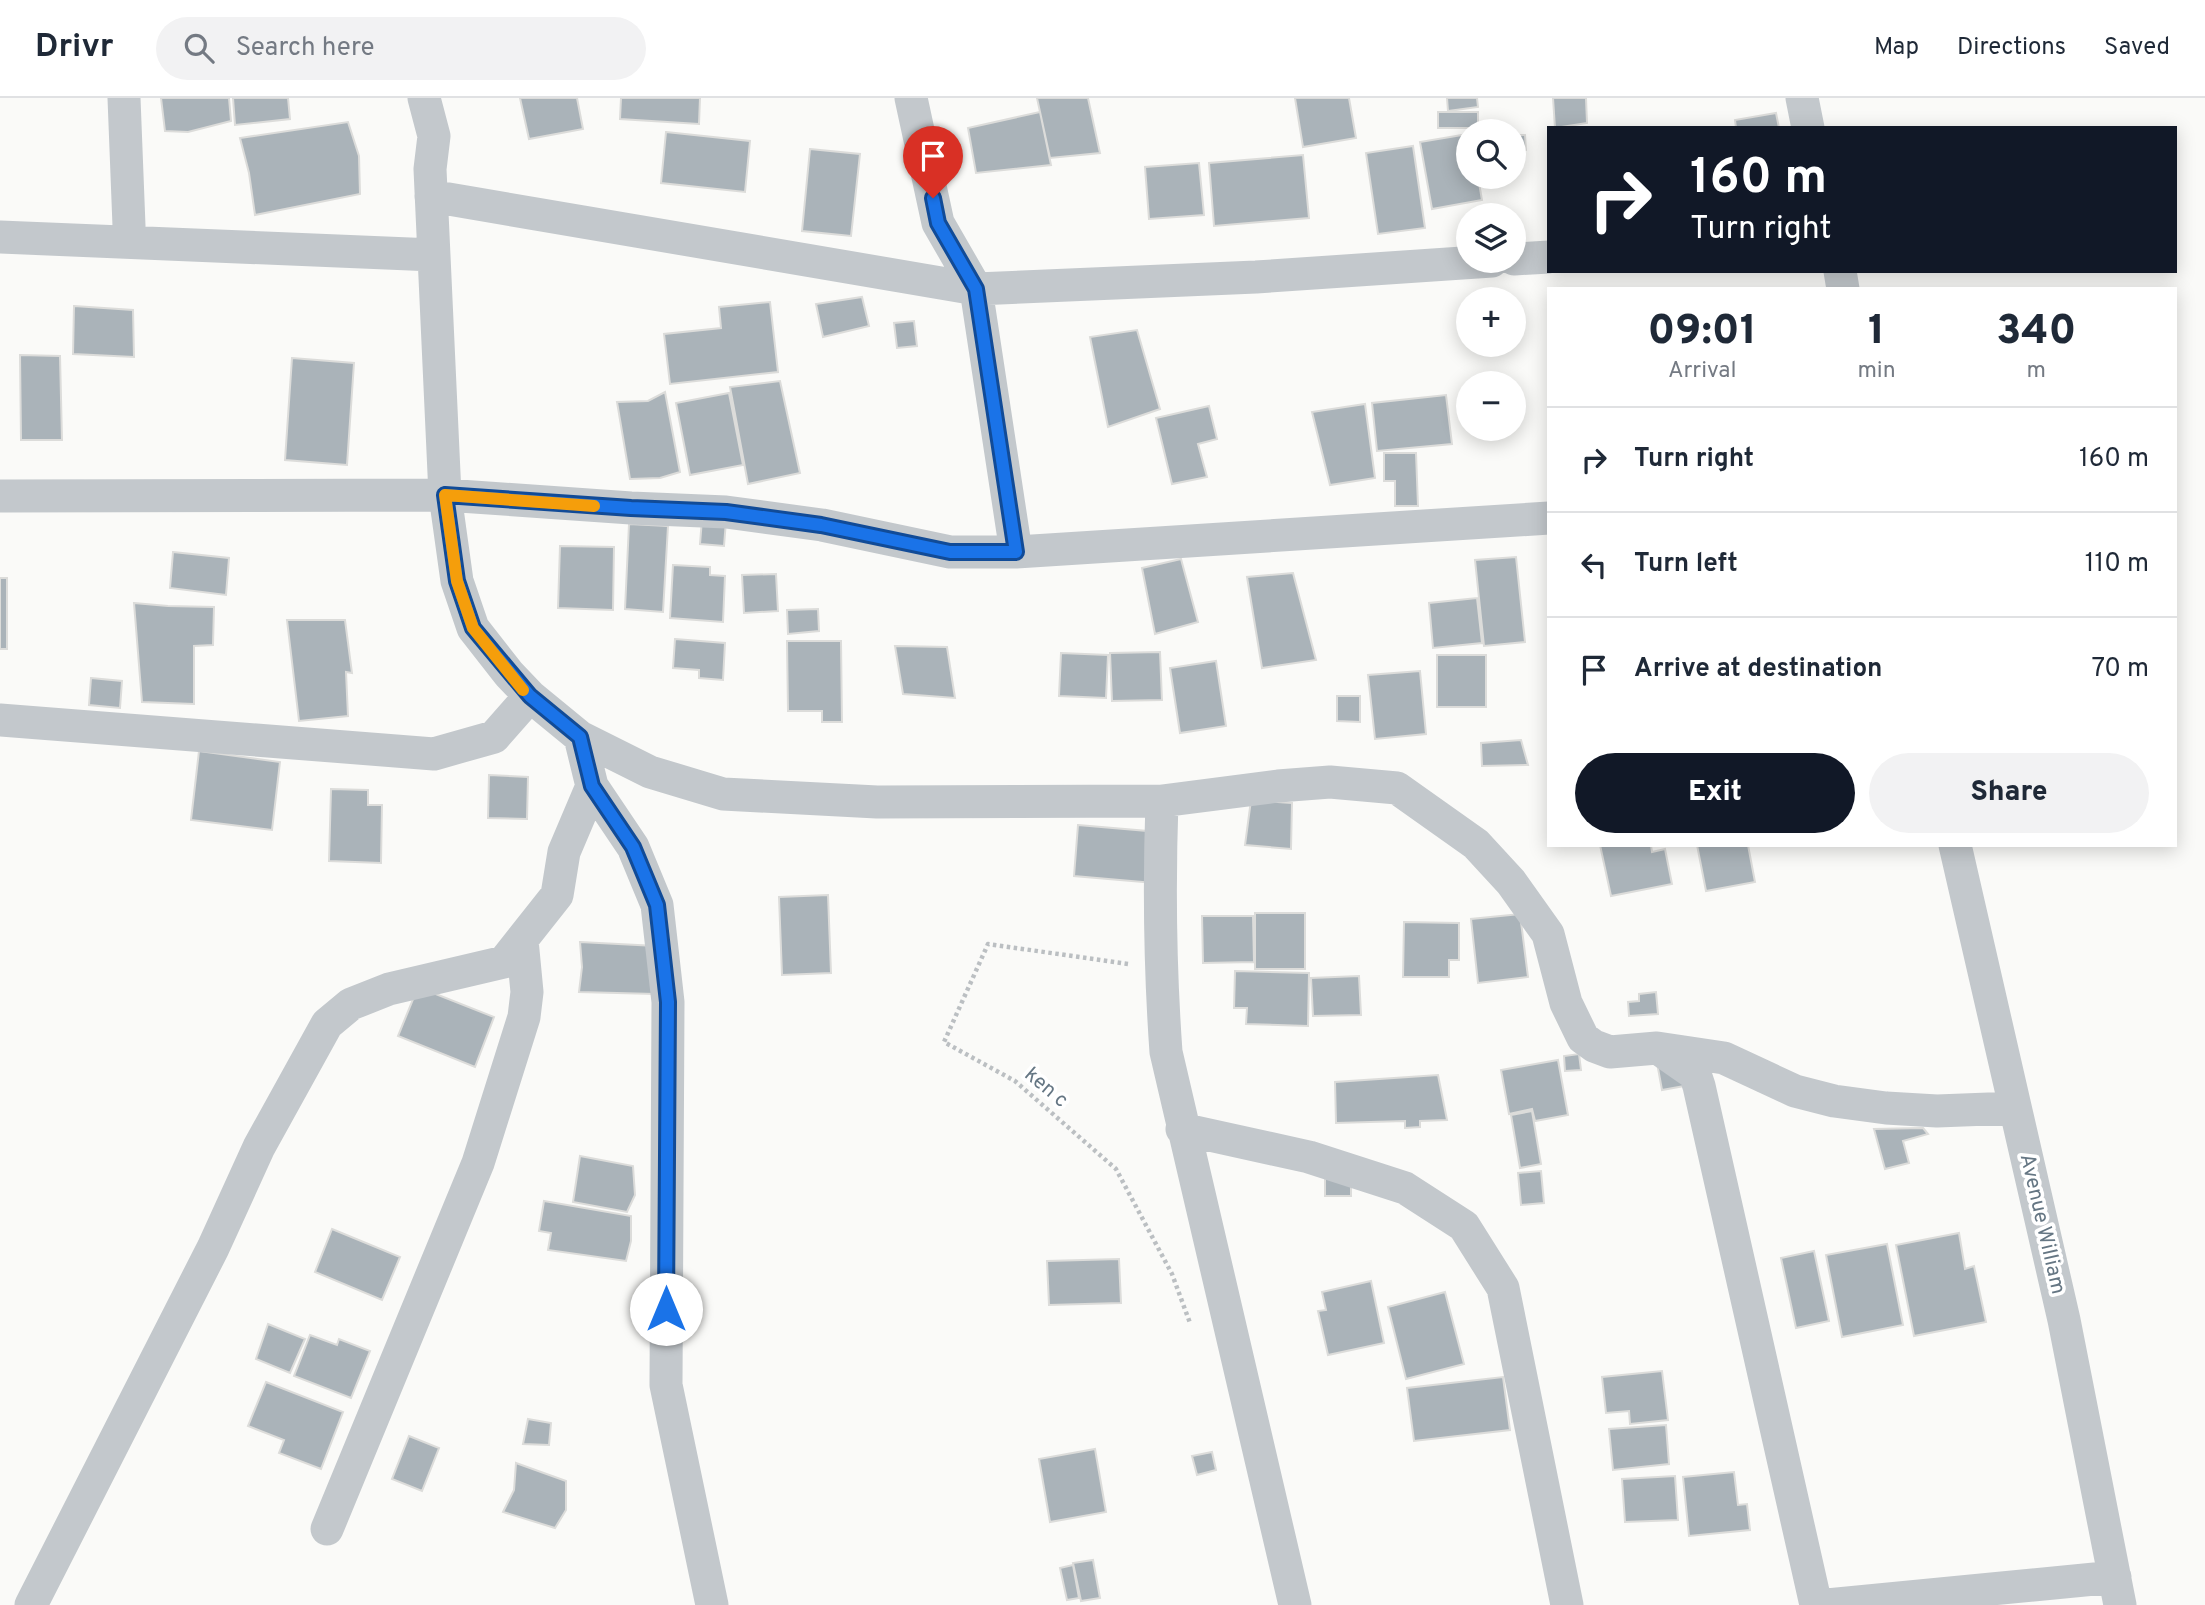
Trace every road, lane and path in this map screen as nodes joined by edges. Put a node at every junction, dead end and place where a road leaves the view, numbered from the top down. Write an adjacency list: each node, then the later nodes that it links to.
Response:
1 (124, 98): 8 (street)
2 (424, 98): 6 (street)
3 (911, 98): 13 (street)
4 (1802, 98): 5 (street)
5 (1808, 126)
6 (431, 196): 9 (street); 13 (street)
7 (0, 237): 8 (street)
8 (126, 242): 9 (street)
9 (434, 255): 14 (street)
10 (1547, 257): 11 (street)
11 (1526, 258)
12 (1456, 263): 13 (street)
13 (976, 289): 17 (street)
14 (445, 495): 15 (street); 17 (street); 18 (street)
15 (0, 496)
16 (1547, 518): 17 (street)
17 (1016, 552)
18 (530, 696): 19 (street); 20 (street)
19 (0, 720)
20 (580, 737): 21 (street); 22 (street)
21 (592, 786): 24 (street); 33 (street)
22 (1163, 802): 25 (street); 26 (street)
23 (1955, 847): 27 (street, Avenue William)
24 (522, 940): 30 (street); 32 (street)
25 (1160, 969): 28 (street); 29 (path, ken c)
26 (1657, 1048): 27 (street); 36 (street)
27 (2015, 1108): 31 (street, Avenue William)
28 (1182, 1129): 34 (street); 35 (street)
29 (1193, 1329)
30 (327, 1529)
31 (2118, 1591): 37 (street)
32 (31, 1605)
33 (712, 1605)
34 (1295, 1605)
35 (1567, 1605)
36 (1816, 1605)
37 (1827, 1605)

